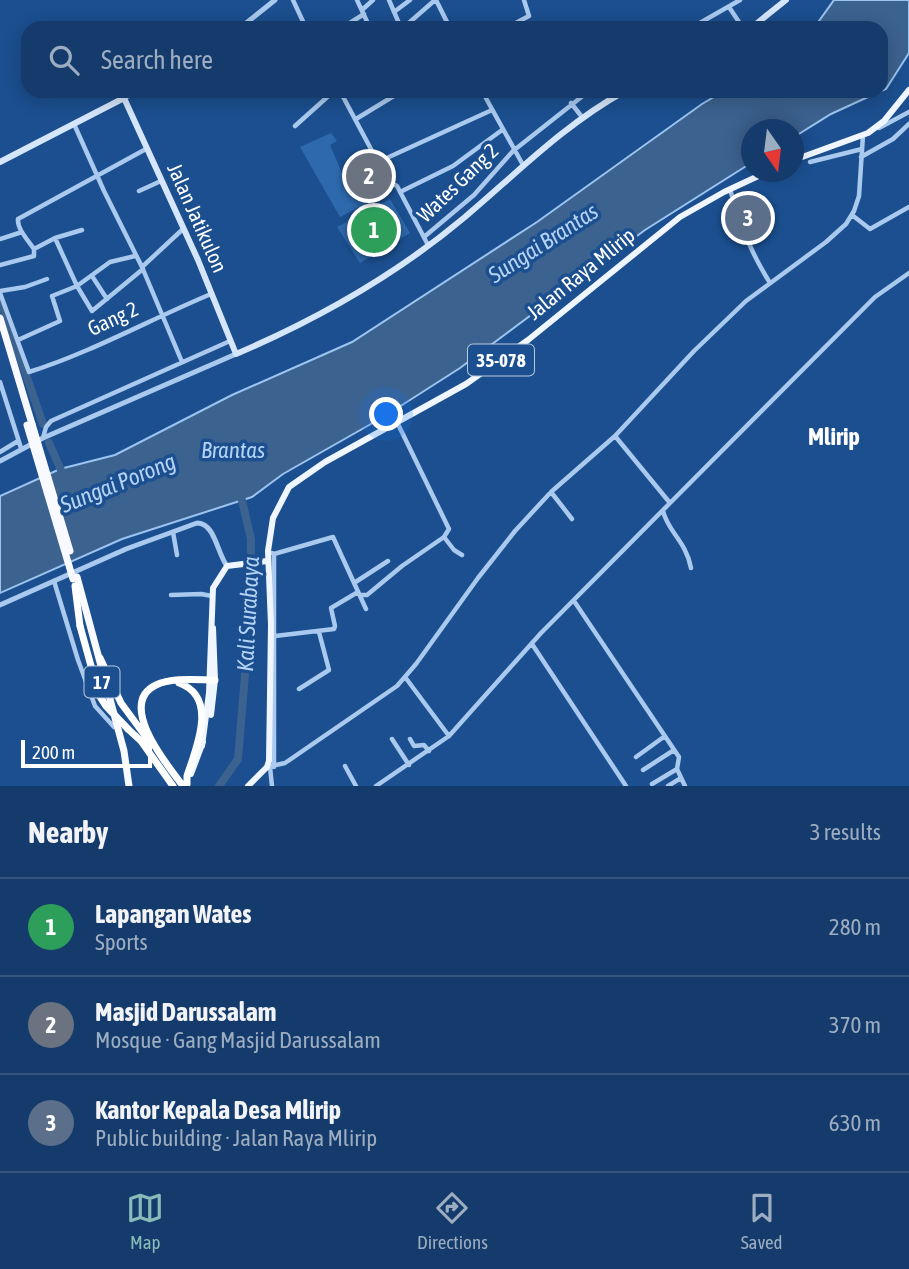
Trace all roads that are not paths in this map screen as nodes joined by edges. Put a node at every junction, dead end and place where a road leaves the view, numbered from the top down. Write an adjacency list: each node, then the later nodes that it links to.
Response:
1 (275, 0): 14 (street)
2 (293, 0): 15 (street)
3 (357, 0): 12 (street)
4 (373, 0): 12 (street)
5 (389, 0): 13 (street)
6 (410, 0): 13 (street)
7 (435, 0): 19 (street); 20 (street)
8 (524, 0): 21 (street)
9 (740, 0): 11 (street)
10 (786, 0): 24 (main road)
11 (729, 7): 22 (street); 23 (street)
12 (363, 12): 16 (street); 17 (street)
13 (394, 12): 18 (street)
14 (249, 21)
15 (303, 21)
16 (351, 21)
17 (367, 21)
18 (398, 21)
19 (410, 21)
20 (446, 21)
21 (519, 21)
22 (704, 21)
23 (738, 21)
24 (760, 21)
25 (909, 90): 42 (main road)
26 (124, 98): 38 (main road); 44 (main road, Jalan Jatikulon)
27 (326, 98): 40 (street)
28 (344, 98): 37 (street)
29 (390, 98): 37 (street)
30 (486, 98): 34 (street)
31 (578, 98): 33 (street, Wates Gang 2)
32 (613, 98): 36 (main road)
33 (571, 103): 36 (street); 46 (street, Wates Gang 2)
34 (492, 110): 41 (street); 51 (street)
35 (909, 112): 42 (street)
36 (582, 117): 53 (main road)
37 (356, 119): 47 (street)
38 (74, 124): 50 (main road); 55 (street)
39 (909, 124): 49 (street)
40 (295, 126)
41 (502, 130): 46 (street); 60 (street)
42 (872, 130): 43 (main road)
43 (863, 135): 45 (street); 48 (main road)
44 (146, 149): 55 (street); 56 (main road, Jalan Jatikulon)
45 (862, 149): 49 (street); 52 (street)
46 (513, 151): 53 (street); 61 (street, Wates Gang 2)
47 (375, 155): 51 (street); 54 (street)
48 (804, 156)
49 (861, 157): 64 (street)
50 (0, 162)
51 (378, 162): 60 (street)
52 (810, 162)
53 (523, 166): 62 (main road)
54 (345, 170)
55 (97, 175): 67 (street); 73 (street)
56 (161, 181): 59 (street); 65 (main road, Jalan Jatikulon)
57 (745, 182): 58 (main road, Jalan Raya Mlirip / 35-078)
58 (730, 189): 79 (street); 92 (main road, Jalan Raya Mlirip / 35-078)
59 (139, 191)
60 (400, 192): 68 (street)
61 (474, 195): 62 (street); 68 (street, Wates Gang 2)
62 (481, 203): 71 (main road)
63 (909, 207): 64 (street)
64 (852, 215): 79 (street)
65 (183, 229): 75 (street); 82 (main road, Jalan Jatikulon)
66 (82, 230): 69 (street)
67 (22, 232): 70 (street); 72 (street)
68 (424, 237): 71 (street)
69 (55, 238): 72 (street); 80 (street)
70 (0, 239)
71 (428, 245): 89 (main road)
72 (34, 249): 74 (street)
73 (135, 256): 75 (street); 77 (street)
74 (0, 265)
75 (142, 268): 83 (street); 84 (street)
76 (909, 272): 100 (street)
77 (92, 275): 80 (street); 83 (street)
78 (47, 279): 81 (street)
79 (770, 283): 94 (street)
80 (77, 286): 83 (street); 87 (street)
81 (0, 292): 87 (street)
82 (211, 293): 84 (street, Gang 2); 88 (main road, Jalan Jatikulon)
83 (107, 299)
84 (162, 314): 87 (street, Gang 2); 90 (street)
85 (0, 318): 93 (highway, 17)
86 (0, 334): 93 (highway, 17)
87 (18, 340)
88 (230, 341): 89 (main road, Jalan Jatikulon); 90 (street)
89 (236, 354): 95 (street)
90 (182, 362): 95 (street)
91 (0, 382): 96 (street)
92 (397, 422): 104 (street); 105 (main road, Jalan Raya Mlirip / 35-078)
93 (29, 425): 112 (highway, 17, bridge)
94 (615, 436): 99 (street); 100 (street)
95 (43, 438): 96 (street)
96 (20, 445): 97 (street); 98 (street)
97 (0, 452)
98 (0, 461)
99 (551, 492): 102 (street); 125 (street)
100 (670, 503): 101 (street)
101 (663, 510): 111 (street); 118 (street)
102 (572, 519)
103 (173, 532): 106 (street); 110 (street); 113 (street)
104 (444, 537): 107 (street); 115 (street)
105 (271, 552): 108 (main road, Jalan Raya Mlirip / 35-078); 114 (street); 122 (street)
106 (177, 555)
107 (462, 555)
108 (267, 561): 110 (main road); 140 (main road, Jalan Raya Mlirip)
109 (388, 561): 114 (street)
110 (230, 564): 117 (main road)
111 (691, 568)
112 (75, 580): 124 (highway, 17); 129 (highway, 17); 147 (highway, bridge)
113 (54, 581): 119 (street); 129 (street)
114 (354, 583): 115 (street)
115 (359, 593): 120 (street); 121 (street)
116 (172, 595): 117 (street)
117 (212, 596): 126 (main road)
118 (574, 601): 123 (street); 131 (street)
119 (0, 605)
120 (366, 609)
121 (319, 632): 122 (street); 128 (street)
122 (274, 636): 140 (street)
123 (532, 644): 130 (street); 152 (street)
124 (100, 658): 137 (highway); 146 (highway, 17)
125 (405, 677): 130 (street); 140 (street)
126 (212, 680): 127 (highway); 145 (main road)
127 (176, 681): 137 (highway); 145 (highway)
128 (299, 689)
129 (114, 727): 146 (highway, 17)
130 (449, 736): 135 (street)
131 (665, 737): 134 (street); 136 (street)
132 (392, 739): 138 (street)
133 (410, 739): 135 (street)
134 (674, 750): 141 (street); 142 (street)
135 (429, 751): 138 (street)
136 (636, 757)
137 (164, 762): 145 (highway)
138 (409, 765): 151 (street)
139 (345, 766): 150 (street)
140 (270, 767): 148 (main road); 149 (street)
141 (677, 769): 143 (street); 144 (street)
142 (643, 770)
143 (681, 778): 153 (street); 154 (street)
144 (652, 784)
145 (185, 785)
146 (126, 786)
147 (173, 786)
148 (248, 786)
149 (272, 786)
150 (356, 786)
151 (376, 786)
152 (626, 786)
153 (668, 786)
154 (685, 786)

